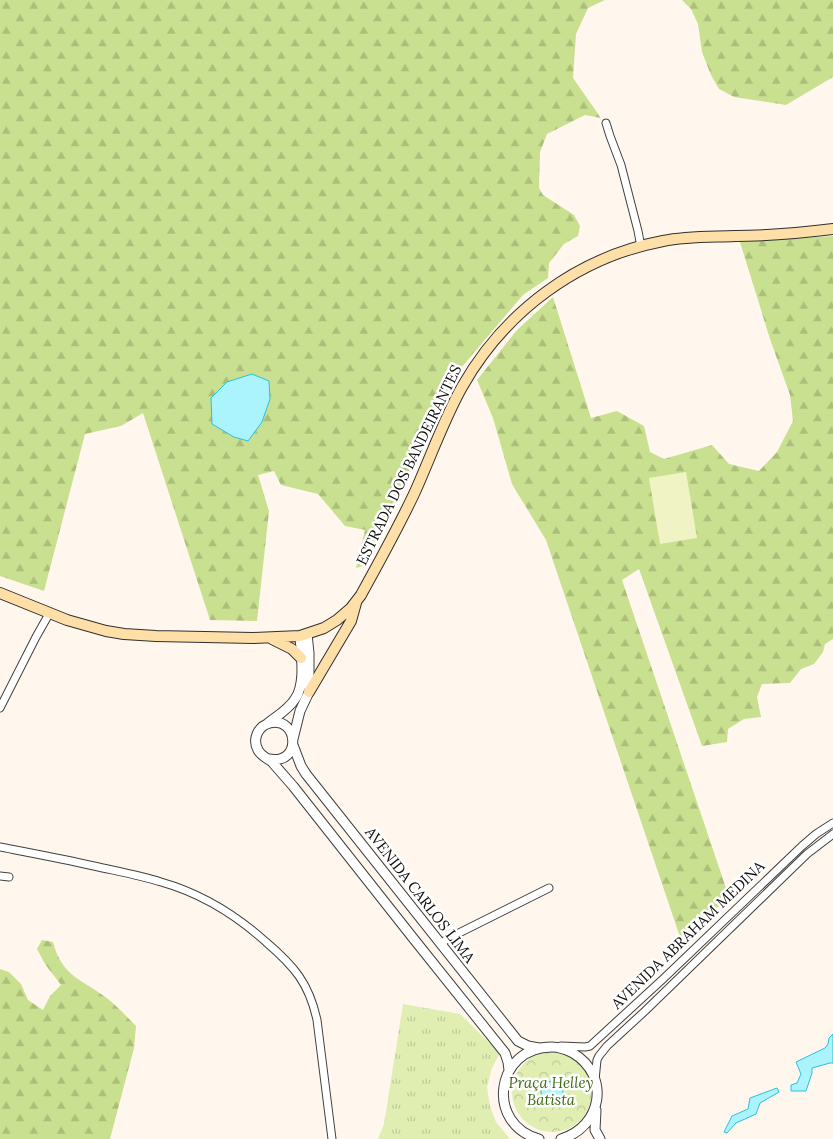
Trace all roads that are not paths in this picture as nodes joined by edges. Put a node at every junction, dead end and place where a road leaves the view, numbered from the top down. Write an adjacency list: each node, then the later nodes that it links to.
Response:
1 (606, 123): 3 (street)
2 (833, 229): 3 (main road, ESTRADA DOS BANDEIRANTES)
3 (641, 247): 5 (main road, ESTRADA DOS BANDEIRANTES)
4 (0, 593): 6 (main road, ESTRADA DOS BANDEIRANTES)
5 (356, 601): 7 (main road, ESTRADA DOS BANDEIRANTES); 10 (main road)
6 (49, 614): 8 (main road, ESTRADA DOS BANDEIRANTES); 11 (street)
7 (304, 635): 8 (main road, ESTRADA DOS BANDEIRANTES); 9 (street); 10 (street)
8 (269, 638): 9 (main road)
9 (301, 658): 12 (street)
10 (309, 692): 13 (street)
11 (0, 708)
12 (268, 723): 13 (street, AVENIDA CARLOS LIMA); 14 (street)
13 (293, 742): 14 (street); 21 (street, AVENIDA CARLOS LIMA)
14 (269, 760): 24 (street)
15 (833, 823): 22 (street, AVENIDA ABRAHAM MEDINA)
16 (833, 834): 25 (street, AVENIDA ABRAHAM MEDINA)
17 (0, 848): 27 (street)
18 (0, 876): 19 (street)
19 (8, 878)
20 (549, 888): 21 (street)
21 (441, 944): 23 (street, AVENIDA CARLOS LIMA)
22 (555, 1047): 23 (street); 25 (street)
23 (539, 1048): 24 (street)
24 (509, 1070): 28 (street)
25 (595, 1080): 26 (street)
26 (596, 1105): 29 (street); 30 (street)
27 (332, 1139)
28 (539, 1139)
29 (561, 1139)
30 (600, 1139)

